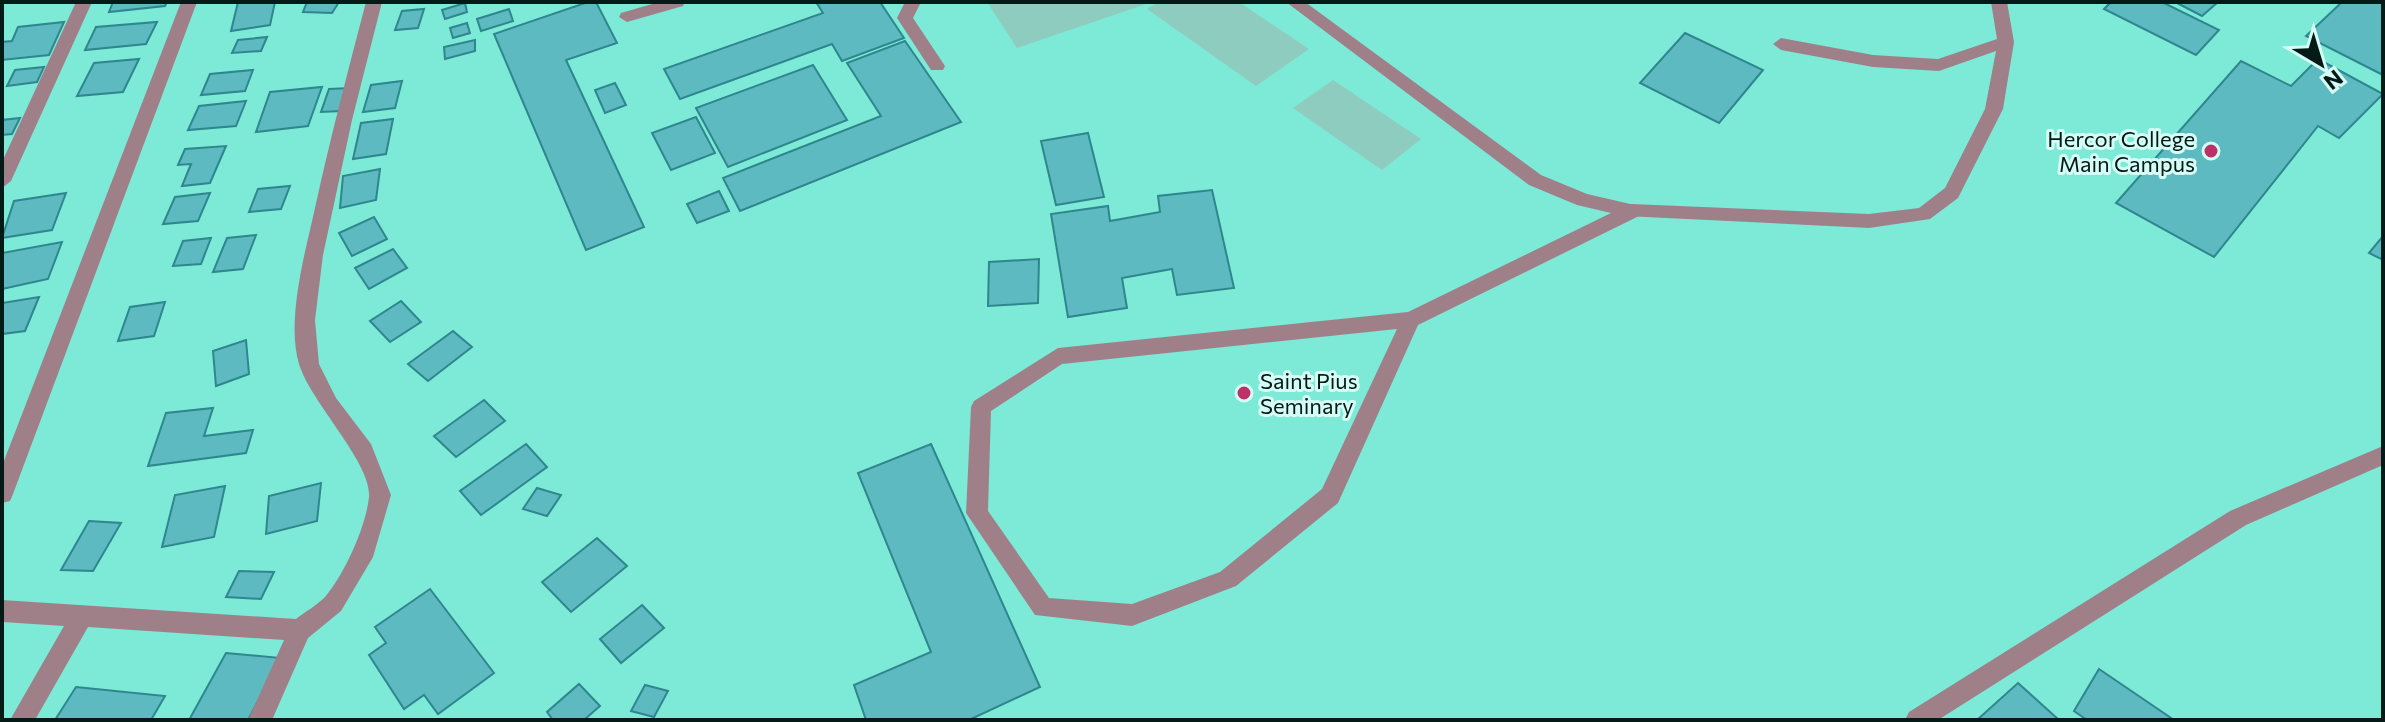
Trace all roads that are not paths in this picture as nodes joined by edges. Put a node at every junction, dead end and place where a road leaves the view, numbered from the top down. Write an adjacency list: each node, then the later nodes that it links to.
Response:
1 (84, 2): 12 (street)
2 (189, 2): 16 (street)
3 (374, 2): 19 (street)
4 (677, 2): 8 (street)
5 (913, 2): 11 (street)
6 (1294, 2): 13 (street)
7 (1999, 2): 9 (street)
8 (627, 17)
9 (2006, 42): 10 (street); 13 (street)
10 (1781, 44)
11 (937, 66)
12 (2, 181)
13 (1632, 211): 14 (street)
14 (1411, 320): 14 (street)
15 (2383, 455): 22 (street)
16 (2, 494)
17 (2, 611): 18 (street)
18 (82, 616): 19 (street); 20 (street)
19 (300, 630): 21 (street)
20 (22, 720)
21 (260, 720)
22 (1917, 720)

